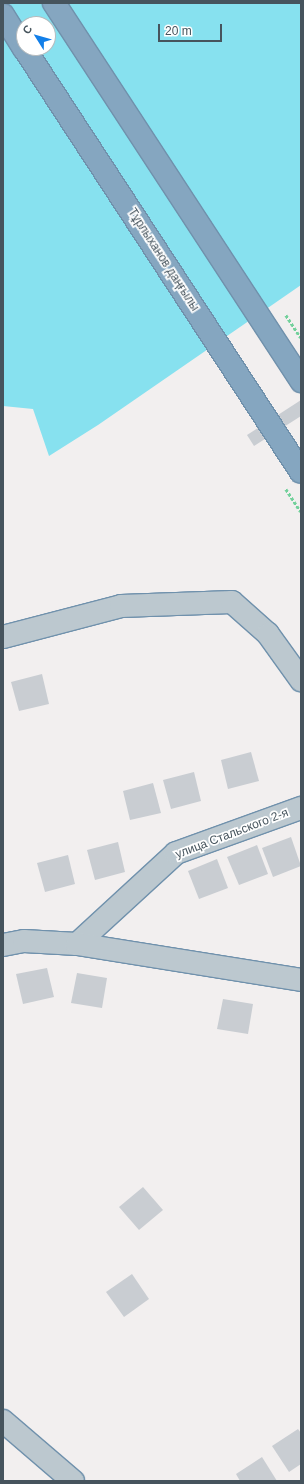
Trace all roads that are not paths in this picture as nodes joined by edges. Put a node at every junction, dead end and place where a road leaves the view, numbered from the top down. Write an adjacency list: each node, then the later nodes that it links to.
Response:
1 (54, 3): 5 (highway)
2 (3, 15): 3 (highway, Тұрлыханов даңғылы)
3 (16, 35)
4 (29, 56): 6 (highway, Тұрлыханов даңғылы)
5 (301, 381)
6 (301, 472)
7 (3, 637): 8 (street)
8 (301, 680)
9 (301, 808): 10 (street, улица Стальского 2-я)
10 (77, 944): 11 (street); 12 (street)
11 (3, 946)
12 (301, 980)
13 (3, 1421): 14 (street)
14 (73, 1481)

